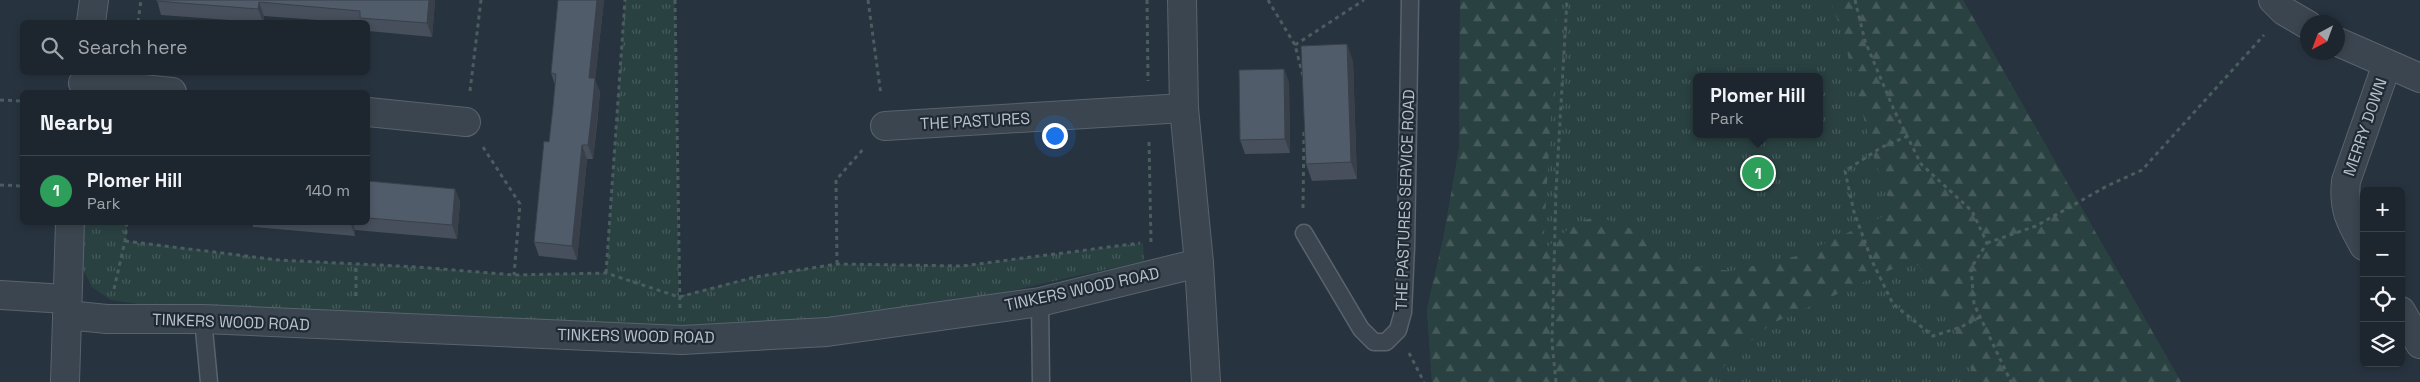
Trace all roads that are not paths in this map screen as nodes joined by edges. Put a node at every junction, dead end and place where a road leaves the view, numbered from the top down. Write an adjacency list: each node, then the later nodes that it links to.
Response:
1 (94, 0): 7 (street)
2 (1182, 0): 14 (street)
3 (1398, 0): 6 (lane)
4 (1410, 0): 6 (lane, THE PASTURES SERVICE ROAD)
5 (2278, 6): 8 (street)
6 (1410, 18): 19 (lane, THE PASTURES SERVICE ROAD)
7 (91, 20)
8 (2300, 20)
9 (2345, 45): 10 (street)
10 (2387, 64): 11 (street); 20 (street, MERRY DOWN)
11 (2420, 78)
12 (83, 83): 13 (street)
13 (152, 90)
14 (1184, 108): 17 (street, THE PASTURES); 21 (street)
15 (370, 112): 16 (street)
16 (466, 122)
17 (885, 126)
18 (70, 225): 24 (street)
19 (1304, 233)
20 (2360, 239)
21 (1198, 263): 23 (street, TINKERS WOOD ROAD); 31 (street)
22 (0, 295): 24 (street, TINKERS WOOD ROAD)
23 (1040, 302): 26 (street, TINKERS WOOD ROAD); 30 (lane)
24 (67, 307): 26 (street, TINKERS WOOD ROAD); 28 (street)
25 (2405, 318): 27 (street)
26 (203, 319): 29 (lane)
27 (2420, 344)
28 (65, 382)
29 (209, 382)
30 (1041, 382)
31 (1206, 382)

